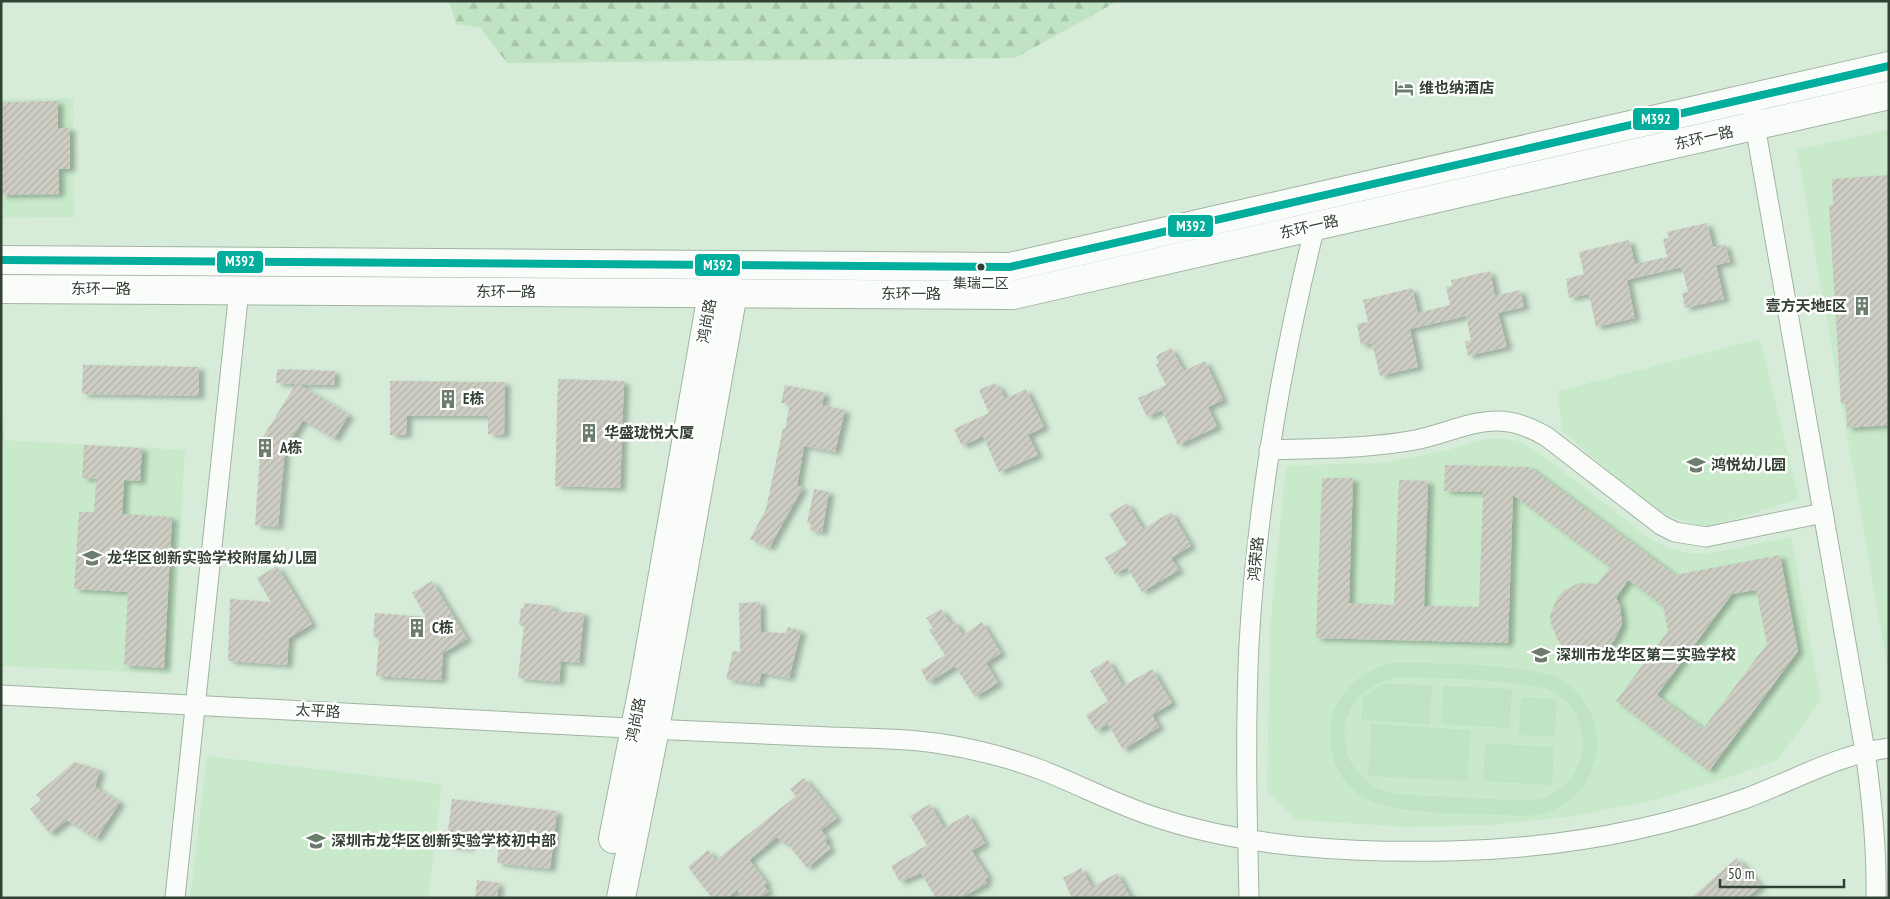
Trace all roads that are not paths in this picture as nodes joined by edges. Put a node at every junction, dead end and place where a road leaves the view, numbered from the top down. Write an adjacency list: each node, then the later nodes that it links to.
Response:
1 (1889, 66): 3 (main road, 东环一路)
2 (1889, 95): 4 (main road, 东环一路)
3 (1750, 97): 4 (street); 7 (main road, 东环一路)
4 (1755, 126): 5 (main road, 东环一路); 12 (street)
5 (1315, 226): 10 (main road, 东环一路); 11 (street, 鸿荣路)
6 (1, 260): 7 (main road, 东环一路)
7 (717, 264): 10 (main road, 鸿尚路)
8 (1, 289): 9 (main road, 东环一路)
9 (239, 290): 10 (main road, 东环一路); 14 (street)
10 (722, 293): 15 (main road, 鸿尚路)
11 (1269, 450): 12 (street); 18 (street, 鸿荣路)
12 (1823, 513): 17 (street)
13 (1, 695): 14 (street, 太平路)
14 (195, 705): 15 (street, 太平路); 19 (street)
15 (645, 728): 18 (street, 太平路); 20 (main road, 鸿尚路); 21 (main road, 鸿尚路)
16 (1889, 748): 17 (street, 太平路)
17 (1864, 751): 18 (street, 太平路); 23 (street)
18 (1248, 839): 22 (street, 鸿荣路)
19 (175, 898)
20 (602, 898)
21 (621, 898)
22 (1249, 898)
23 (1876, 898)

